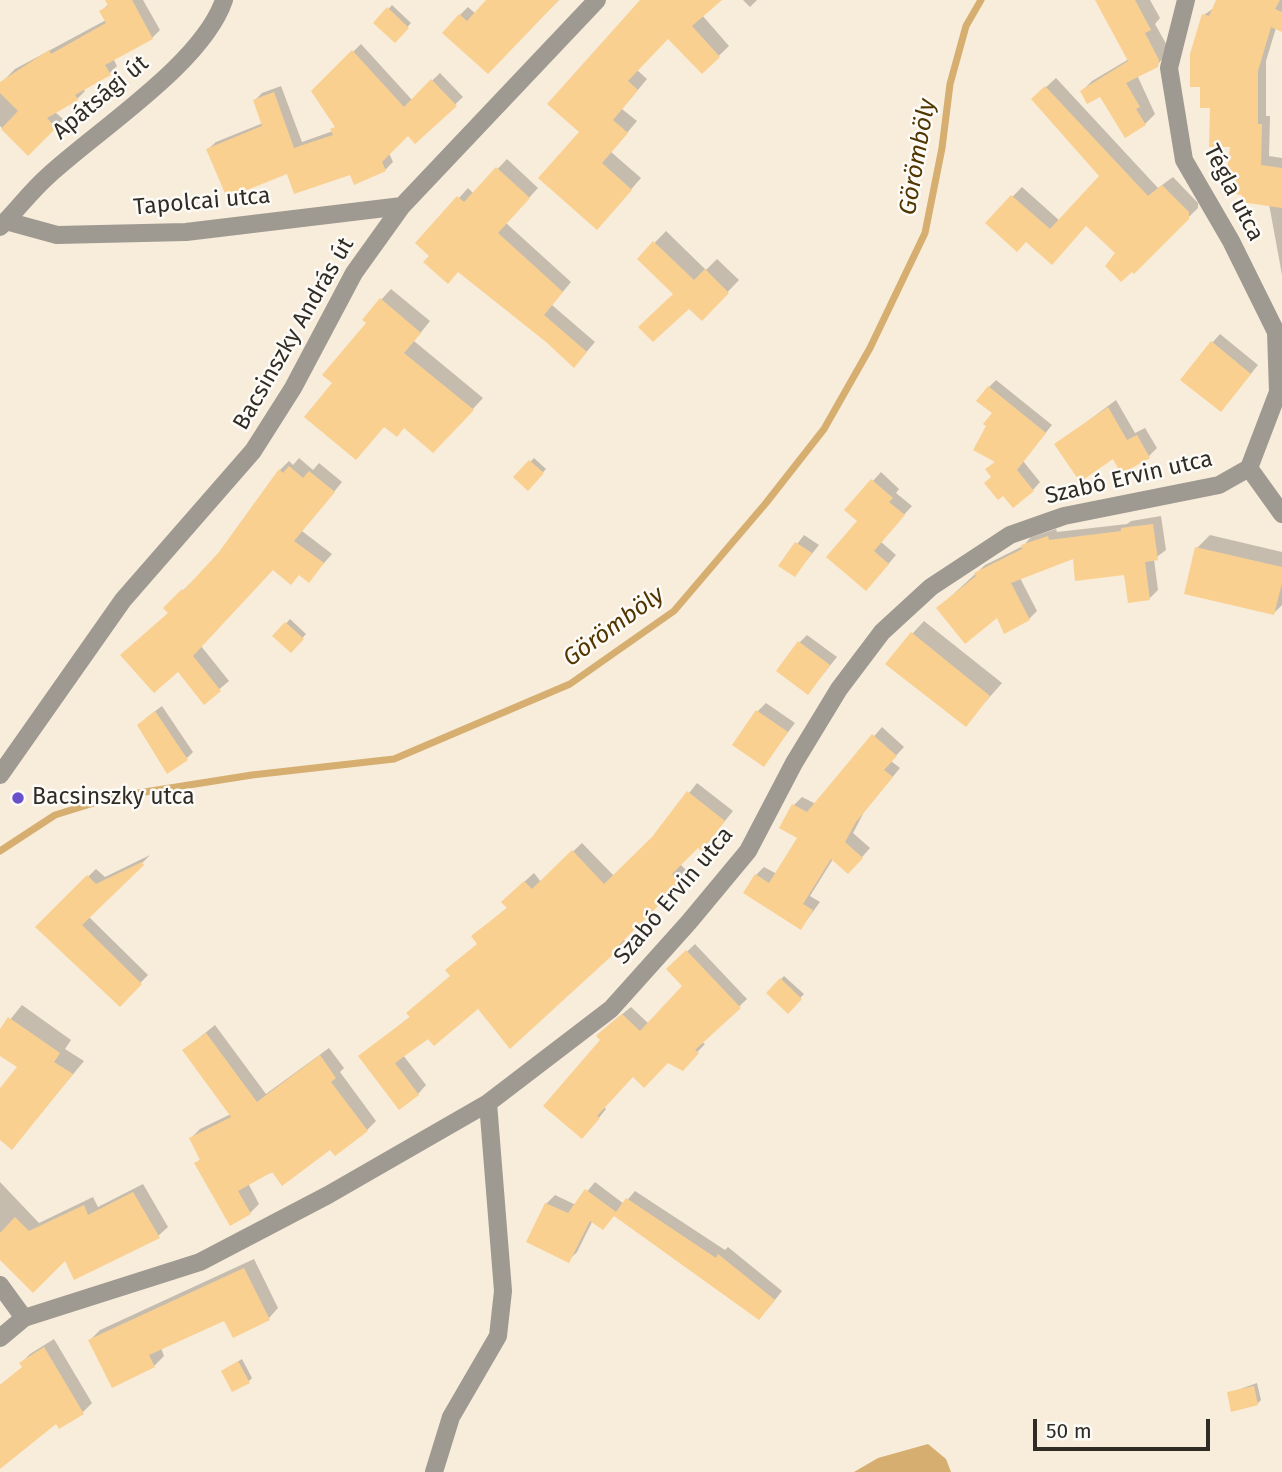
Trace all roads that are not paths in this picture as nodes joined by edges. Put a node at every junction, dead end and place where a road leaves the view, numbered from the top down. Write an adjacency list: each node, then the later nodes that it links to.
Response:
1 (224, 0): 5 (street, Apátsági út)
2 (597, 0): 4 (street, Bacsinszky András út)
3 (1186, 0): 6 (street, Tégla utca)
4 (402, 206): 5 (street, Tapolcai utca); 8 (street, Bacsinszky András út)
5 (3, 224)
6 (1249, 468): 7 (street); 9 (street, Szabó Ervin utca)
7 (1282, 514)
8 (0, 775)
9 (488, 1103): 11 (street, Szabó Ervin utca); 13 (street)
10 (0, 1285): 11 (street)
11 (24, 1318): 12 (street)
12 (0, 1338)
13 (434, 1472)

